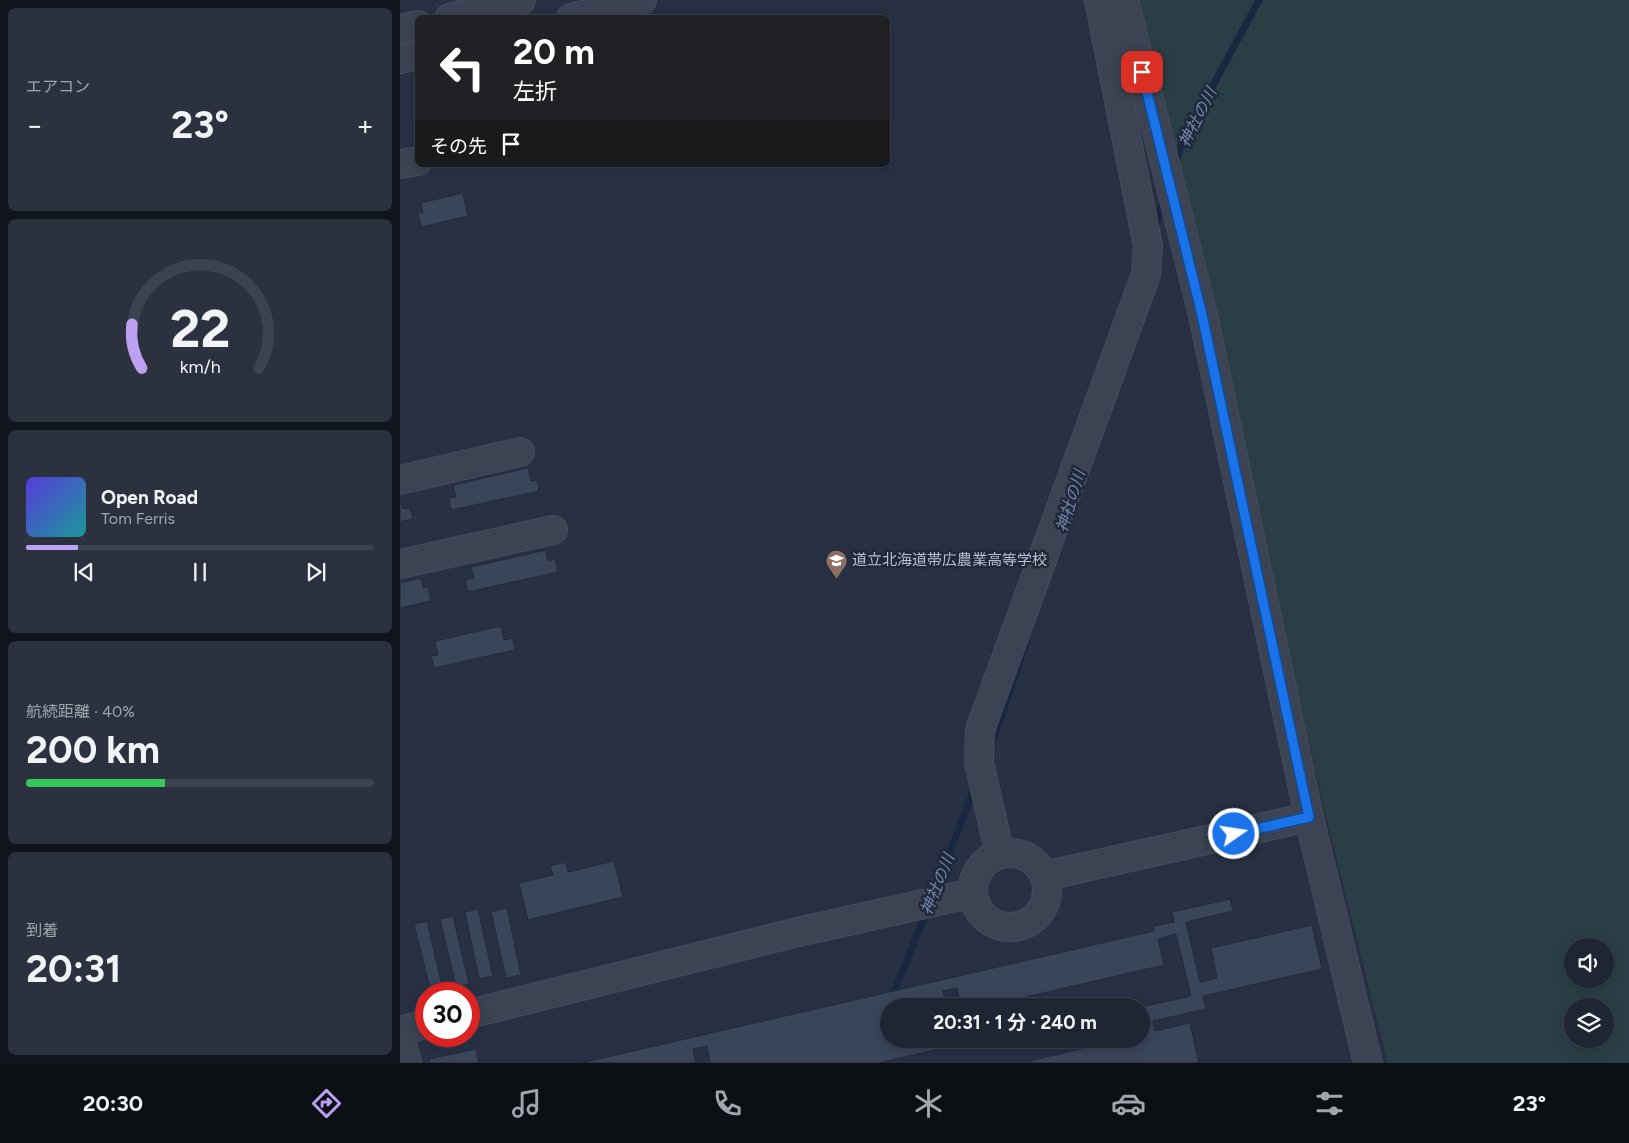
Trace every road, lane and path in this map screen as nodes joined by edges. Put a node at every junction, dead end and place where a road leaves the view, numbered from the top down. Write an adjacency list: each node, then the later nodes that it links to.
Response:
1 (521, 0): 6 (street)
2 (533, 0): 7 (street)
3 (642, 0): 8 (street)
4 (1099, 0): 20 (street)
5 (1124, 0): 19 (street)
6 (461, 15)
7 (536, 15)
8 (583, 15)
9 (415, 26): 10 (street)
10 (400, 30)
11 (415, 56): 12 (street)
12 (400, 59)
13 (415, 162): 14 (street)
14 (400, 164)
15 (520, 452): 16 (street)
16 (400, 480)
17 (553, 530): 18 (street)
18 (400, 564)
19 (1309, 817): 21 (street); 28 (street)
20 (1000, 854): 21 (street); 22 (street)
21 (1044, 876): 22 (street)
22 (973, 893): 23 (street)
23 (480, 1011)
24 (415, 1027): 25 (street)
25 (400, 1031)
26 (400, 1036): 27 (street)
27 (407, 1063)
28 (1368, 1063)

